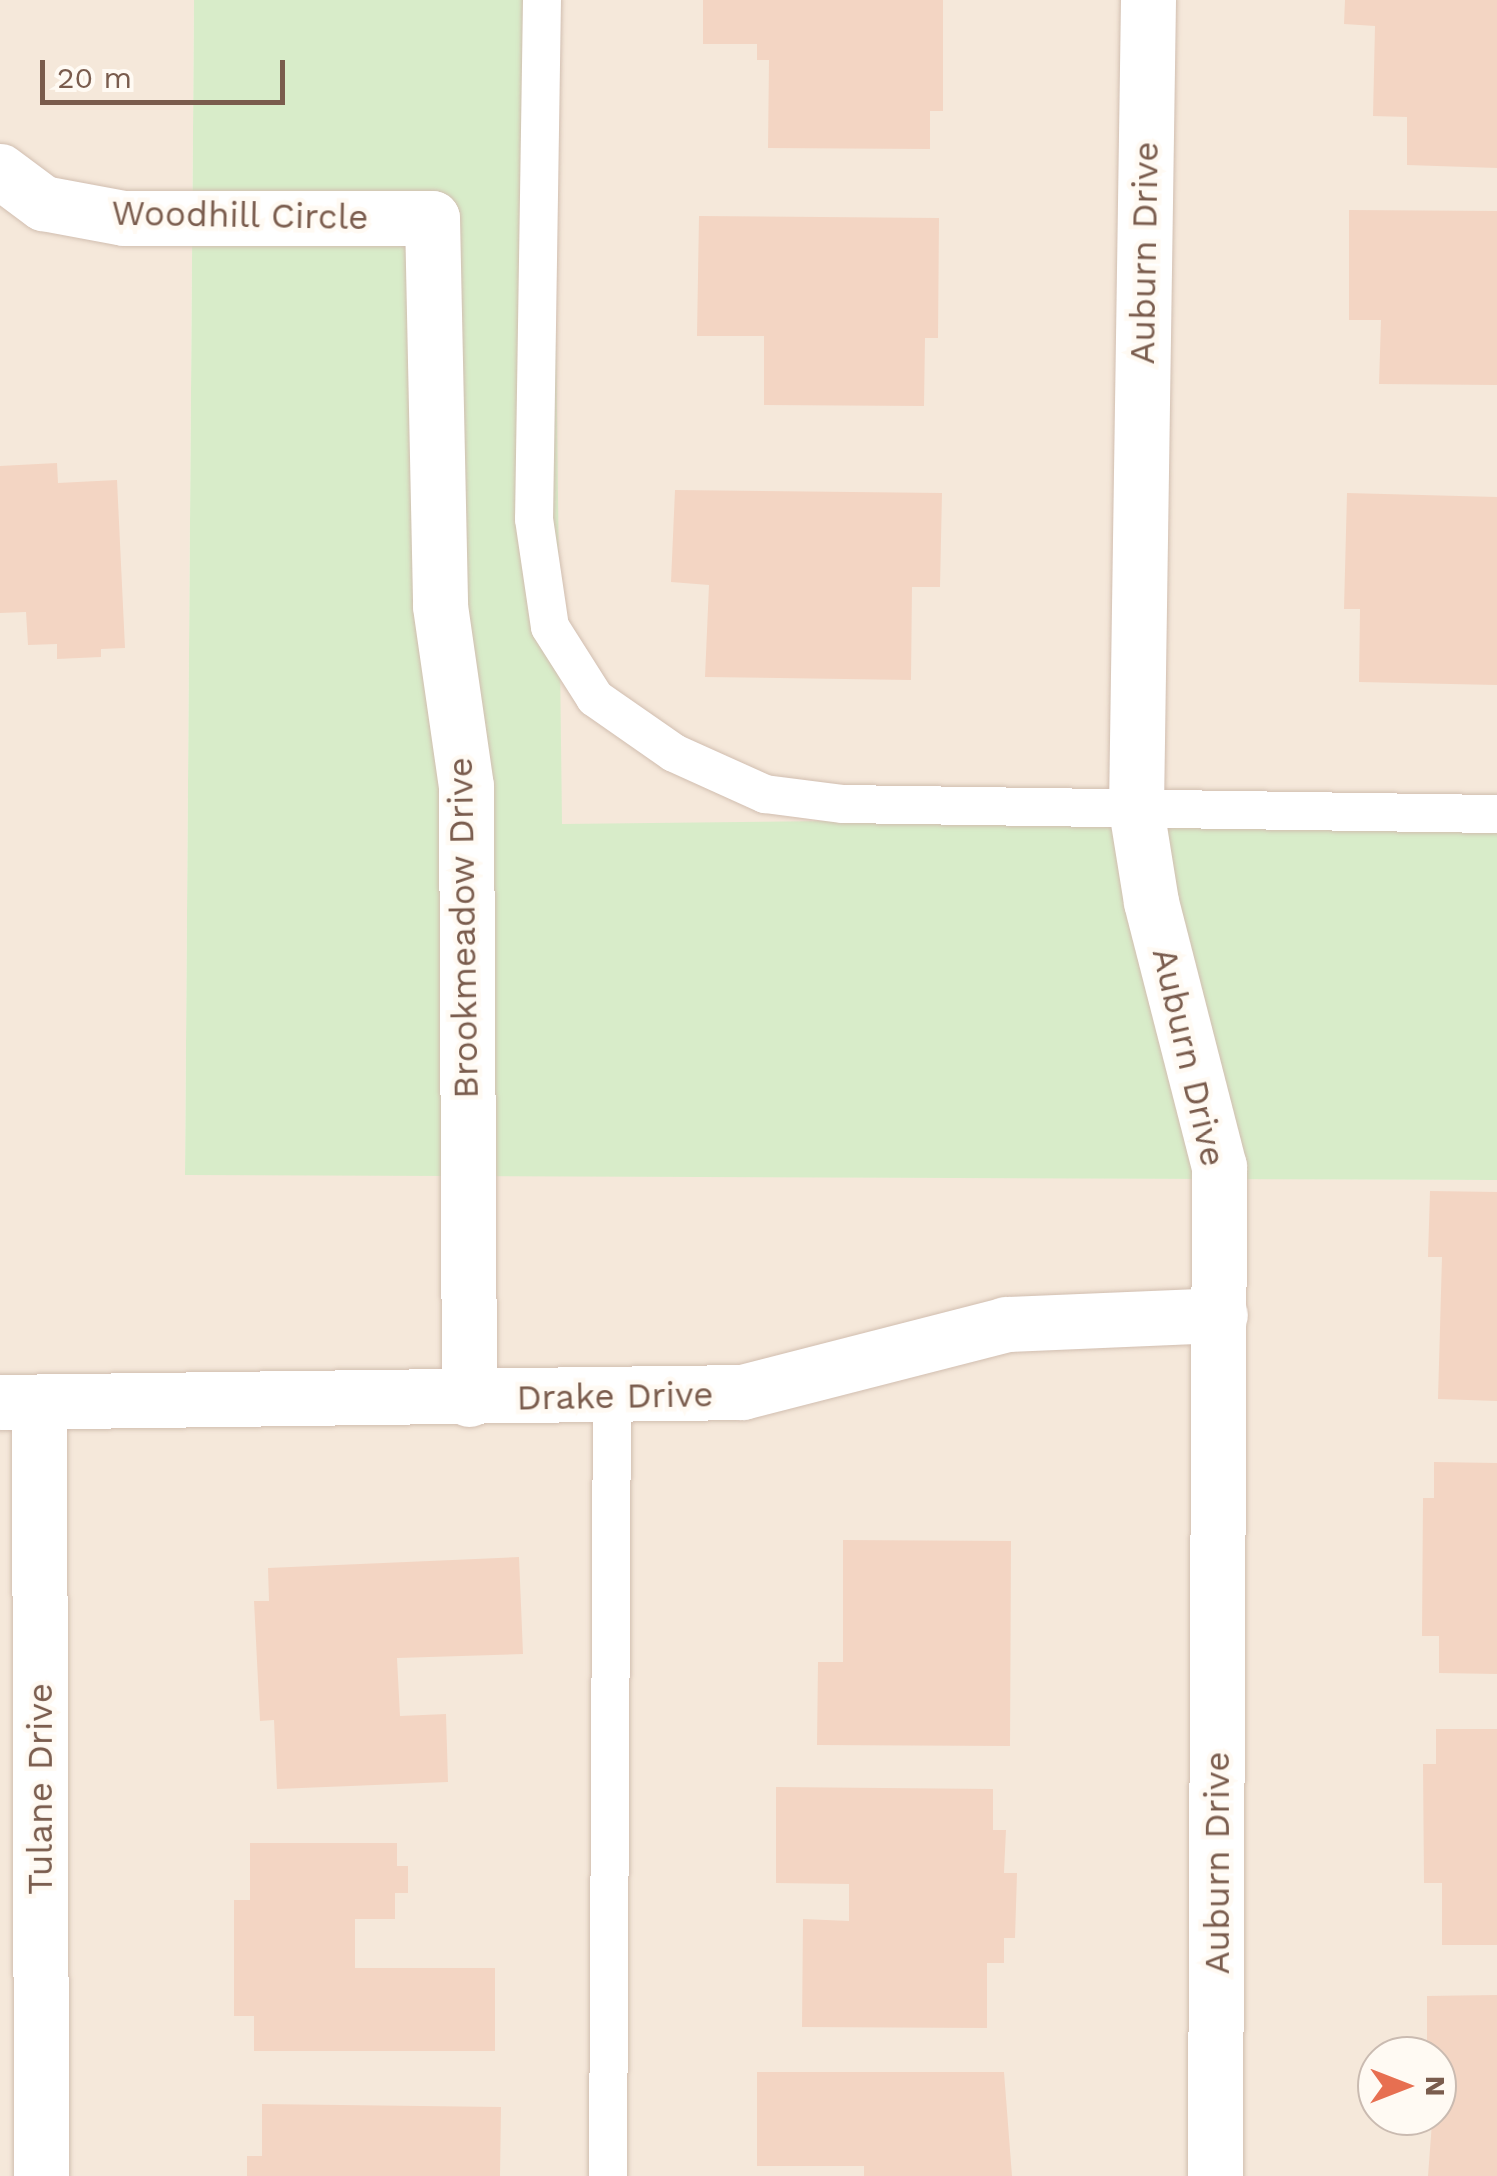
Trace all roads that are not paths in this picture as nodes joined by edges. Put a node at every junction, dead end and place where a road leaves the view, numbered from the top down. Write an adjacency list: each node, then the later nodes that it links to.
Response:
1 (542, 0): 5 (lane)
2 (1148, 0): 5 (street, Auburn Drive)
3 (0, 170): 4 (street, Woodhill Circle)
4 (432, 218): 9 (street, Brookmeadow Drive)
5 (1136, 809): 6 (lane); 7 (street, Auburn Drive)
6 (1497, 814)
7 (1220, 1314): 8 (street, Drake Drive); 13 (street, Auburn Drive)
8 (612, 1396): 9 (street, Drake Drive); 12 (lane)
9 (469, 1399): 10 (street, Drake Drive)
10 (20, 1402): 11 (street, Tulane Drive)
11 (41, 2176)
12 (608, 2176)
13 (1215, 2176)

